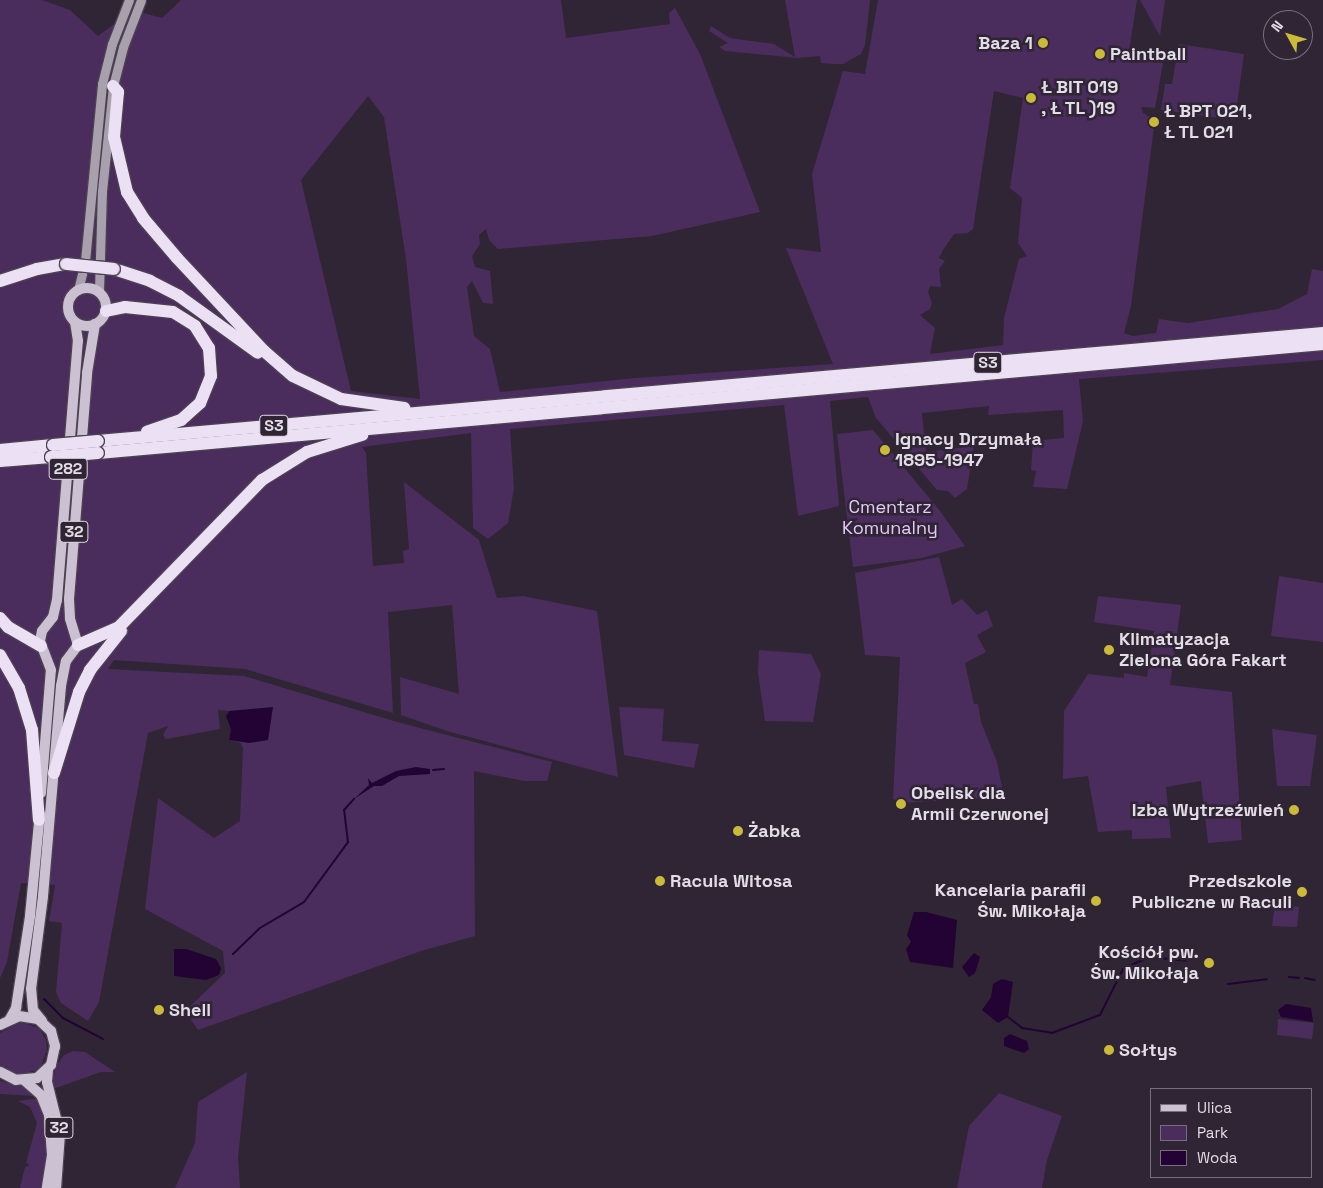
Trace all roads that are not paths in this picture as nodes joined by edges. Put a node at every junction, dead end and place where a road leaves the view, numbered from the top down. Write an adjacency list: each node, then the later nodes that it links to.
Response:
1 (129, 0): 5 (main road)
2 (141, 0): 3 (main road)
3 (113, 86): 6 (main road); 11 (highway)
4 (0, 281): 11 (highway, bridge)
5 (78, 290): 6 (main road); 8 (main road)
6 (98, 291): 7 (main road)
7 (106, 311): 9 (main road); 14 (highway)
8 (75, 322): 9 (main road); 20 (main road, 282)
9 (95, 324): 21 (main road, 32)
10 (1321, 339): 12 (highway, S3); 13 (highway, S3)
11 (291, 374): 12 (highway)
12 (450, 411): 14 (highway, S3)
13 (399, 426): 14 (highway, S3); 18 (highway)
14 (98, 447): 16 (highway, S3, bridge)
15 (0, 450): 16 (highway, S3)
16 (52, 451): 17 (highway, S3)
17 (0, 461)
18 (138, 608): 23 (highway); 25 (highway)
19 (0, 618): 22 (highway)
20 (49, 624): 21 (main road); 22 (main road)
21 (75, 629): 23 (main road, 32)
22 (44, 650): 23 (main road); 26 (main road)
23 (74, 650): 25 (main road, 32)
24 (0, 655): 26 (highway)
25 (54, 774): 28 (main road, 32)
26 (39, 820): 27 (main road)
27 (10, 1018): 28 (main road); 29 (main road)
28 (42, 1021): 30 (main road, 32)
29 (0, 1025)
30 (48, 1070): 32 (main road); 34 (main road, 32)
31 (2, 1075): 32 (main road)
32 (25, 1081): 33 (main road, 32)
33 (47, 1188)
34 (56, 1188)

